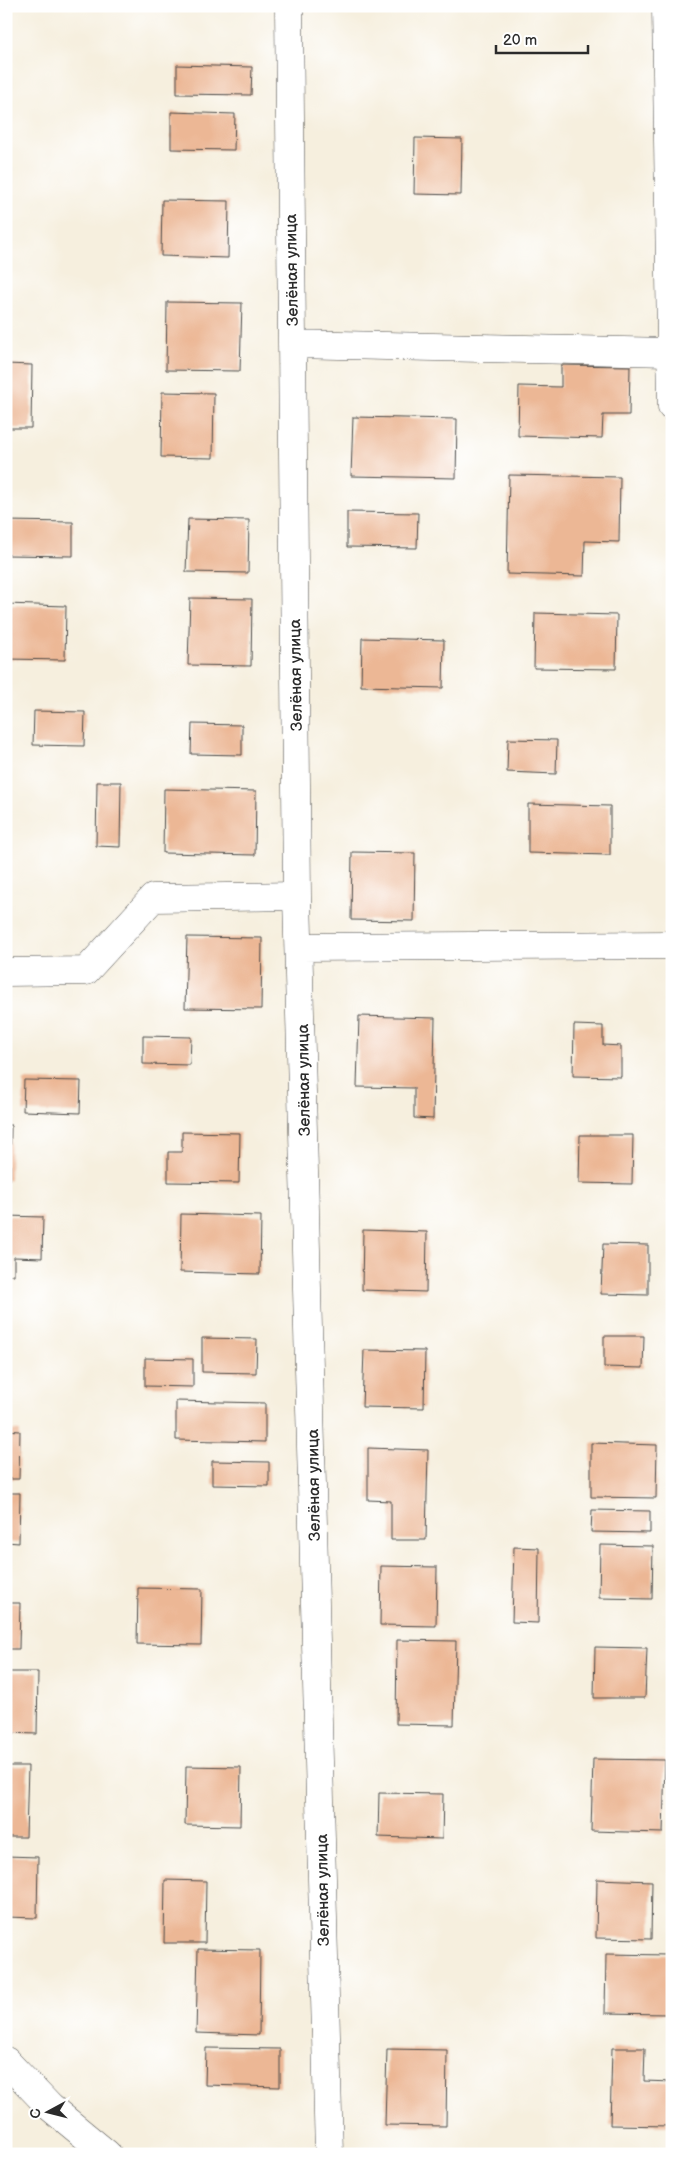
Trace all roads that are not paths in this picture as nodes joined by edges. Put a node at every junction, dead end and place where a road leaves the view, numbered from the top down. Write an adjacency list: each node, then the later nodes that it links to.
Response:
1 (288, 6): 3 (street, Зелёная улица)
2 (666, 6): 4 (street)
3 (292, 344): 4 (street); 6 (street, Зелёная улица)
4 (670, 352): 5 (street)
5 (672, 407)
6 (298, 896): 8 (street, Зелёная улица); 9 (street)
7 (672, 944): 8 (street)
8 (300, 947): 12 (street, Зелёная улица)
9 (6, 972)
10 (6, 2061): 11 (street)
11 (107, 2154)
12 (329, 2154)

